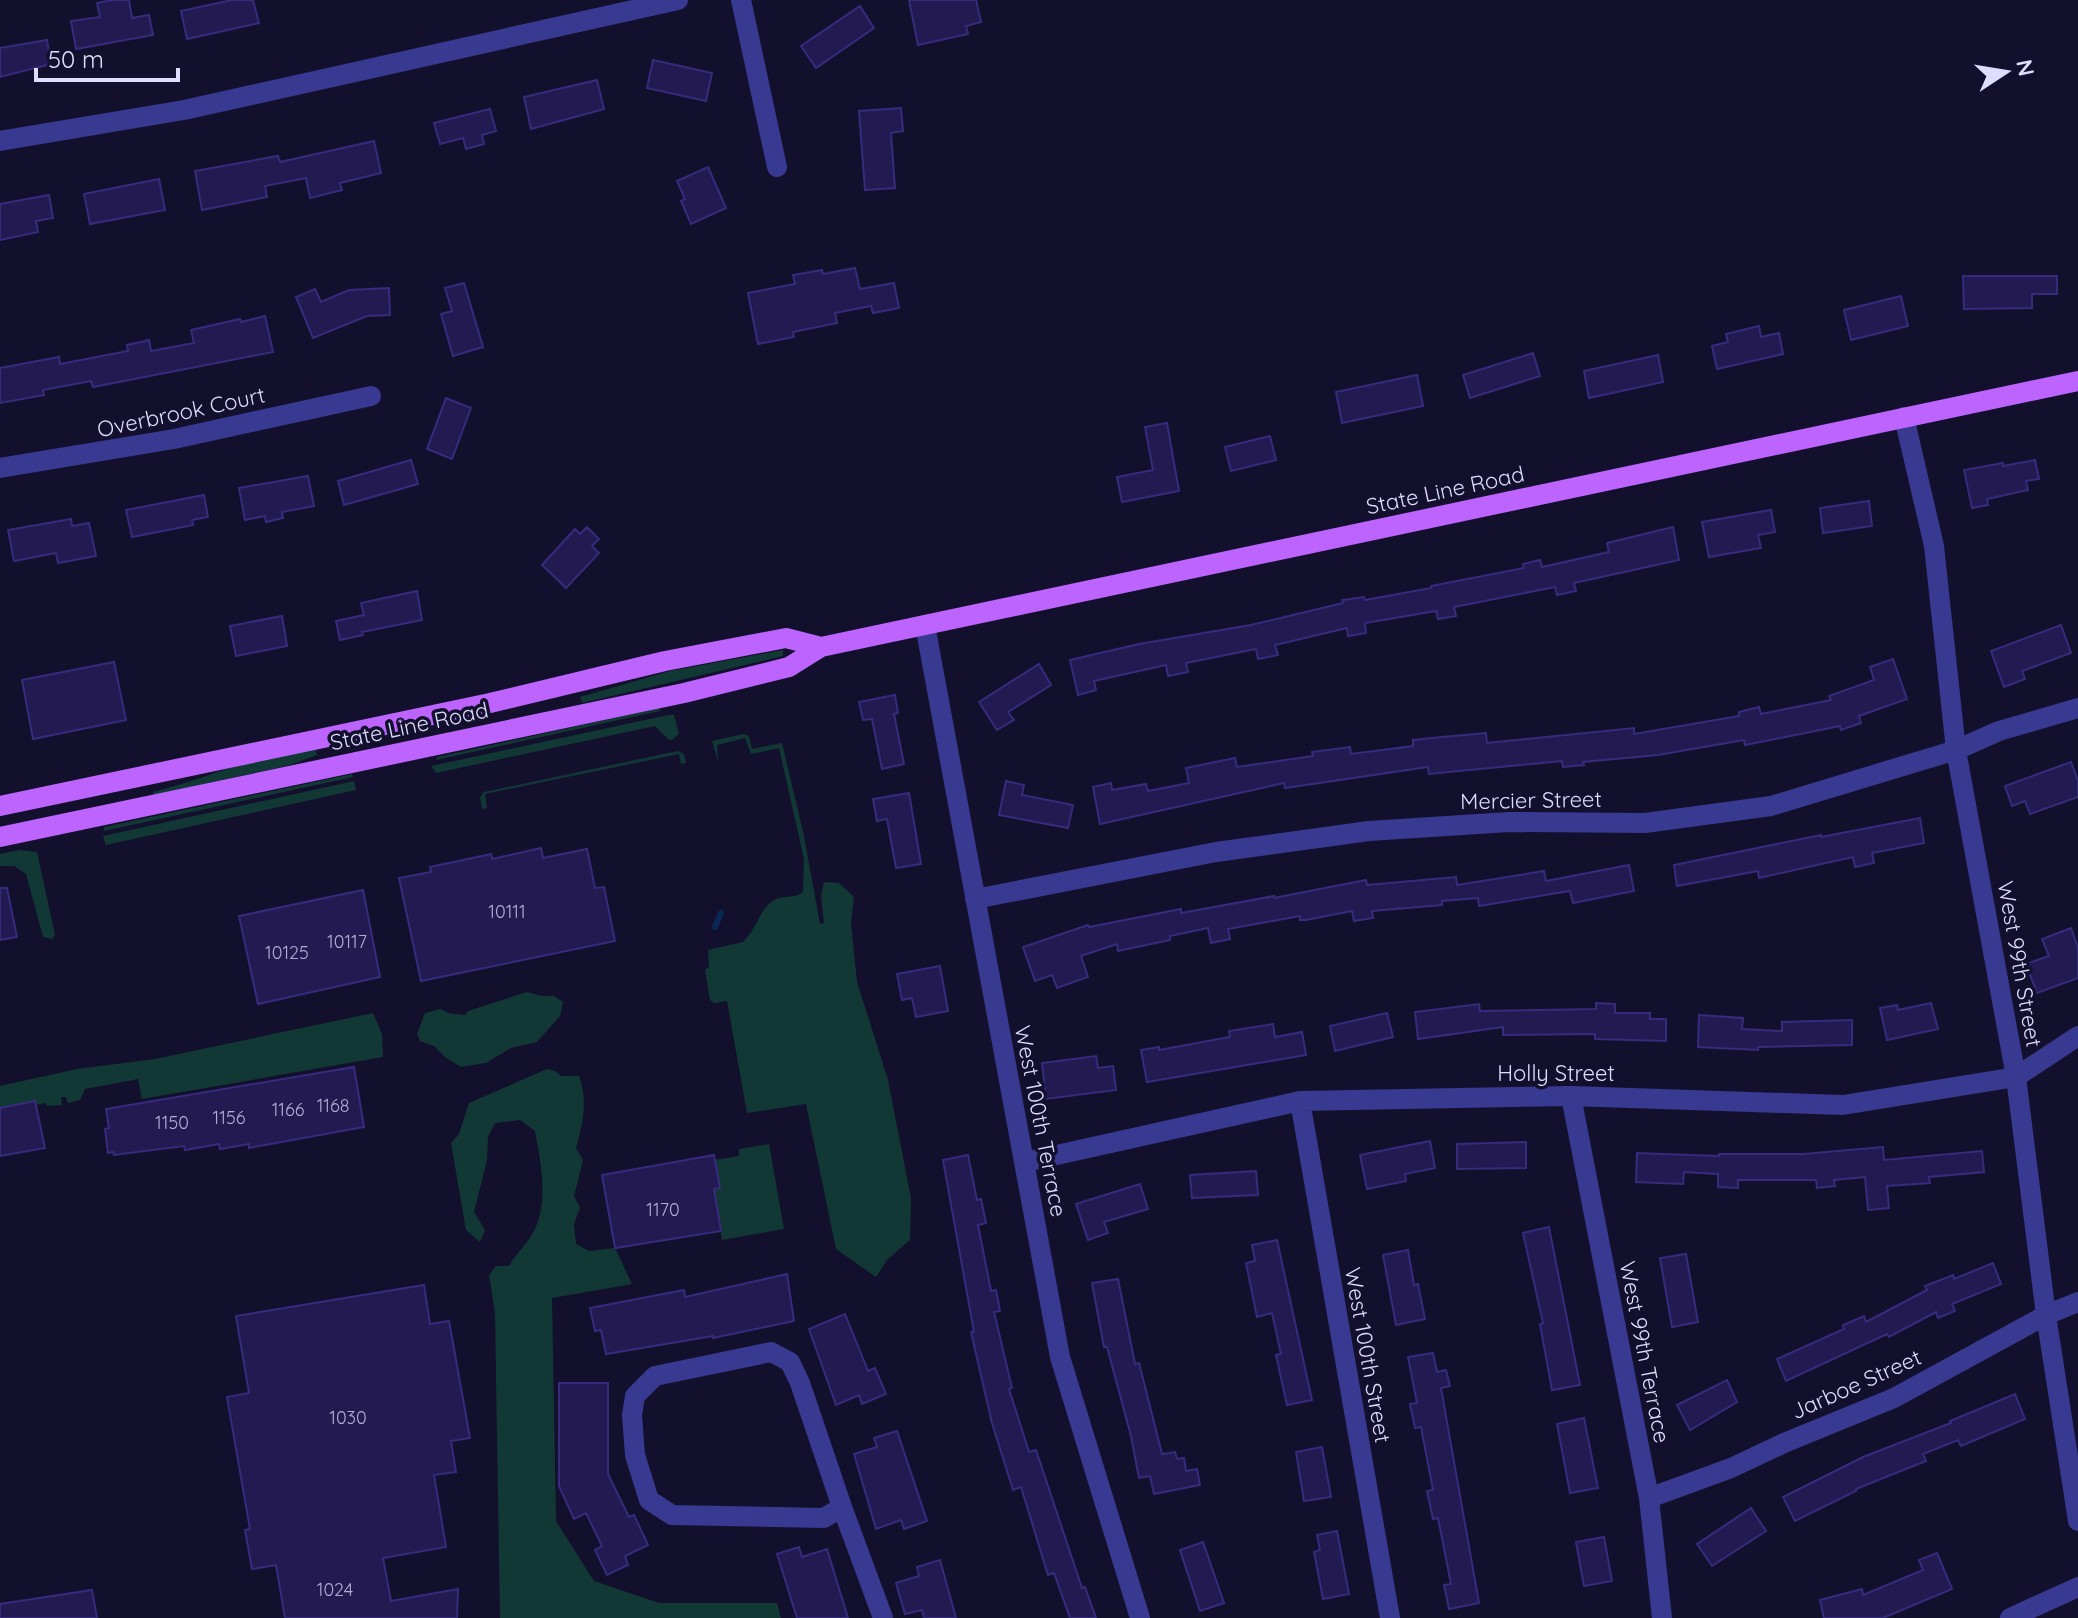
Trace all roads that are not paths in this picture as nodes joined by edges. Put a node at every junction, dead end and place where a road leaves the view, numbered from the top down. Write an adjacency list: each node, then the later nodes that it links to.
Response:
1 (678, 0): 3 (street)
2 (741, 0): 4 (street)
3 (0, 141)
4 (777, 167)
5 (2078, 381): 7 (main road, State Line Road)
6 (371, 396): 8 (street, Overbrook Court)
7 (1904, 417): 9 (main road, State Line Road); 12 (street, West 99th Street)
8 (0, 468)
9 (925, 625): 10 (main road, State Line Road); 15 (street, West 100th Terrace)
10 (821, 647): 13 (main road, State Line Road); 14 (main road, State Line Road)
11 (2078, 708): 12 (street, Mercier Street)
12 (1956, 750): 15 (street, Mercier Street); 17 (street, West 99th Street)
13 (0, 806)
14 (0, 837)
15 (975, 899): 20 (street, West 100th Terrace)
16 (2078, 1036): 17 (street, Holly Street)
17 (2016, 1077): 18 (street, Holly Street); 22 (street, West 99th Street)
18 (1571, 1096): 19 (street, Holly Street); 23 (street, West 99th Terrace)
19 (1300, 1101): 20 (street, Holly Street); 29 (street, West 100th Street)
20 (1025, 1162): 28 (street, West 100th Terrace)
21 (2078, 1302): 22 (street, Jarboe Street)
22 (2046, 1315): 23 (street, Jarboe Street); 25 (street, West 99th Street)
23 (1649, 1498): 30 (street, West 99th Terrace)
24 (842, 1507): 24 (street); 27 (street)
25 (2078, 1521)
26 (2078, 1587): 31 (street)
27 (883, 1618)
28 (1140, 1618)
29 (1390, 1618)
30 (1662, 1618)
31 (2010, 1618)

